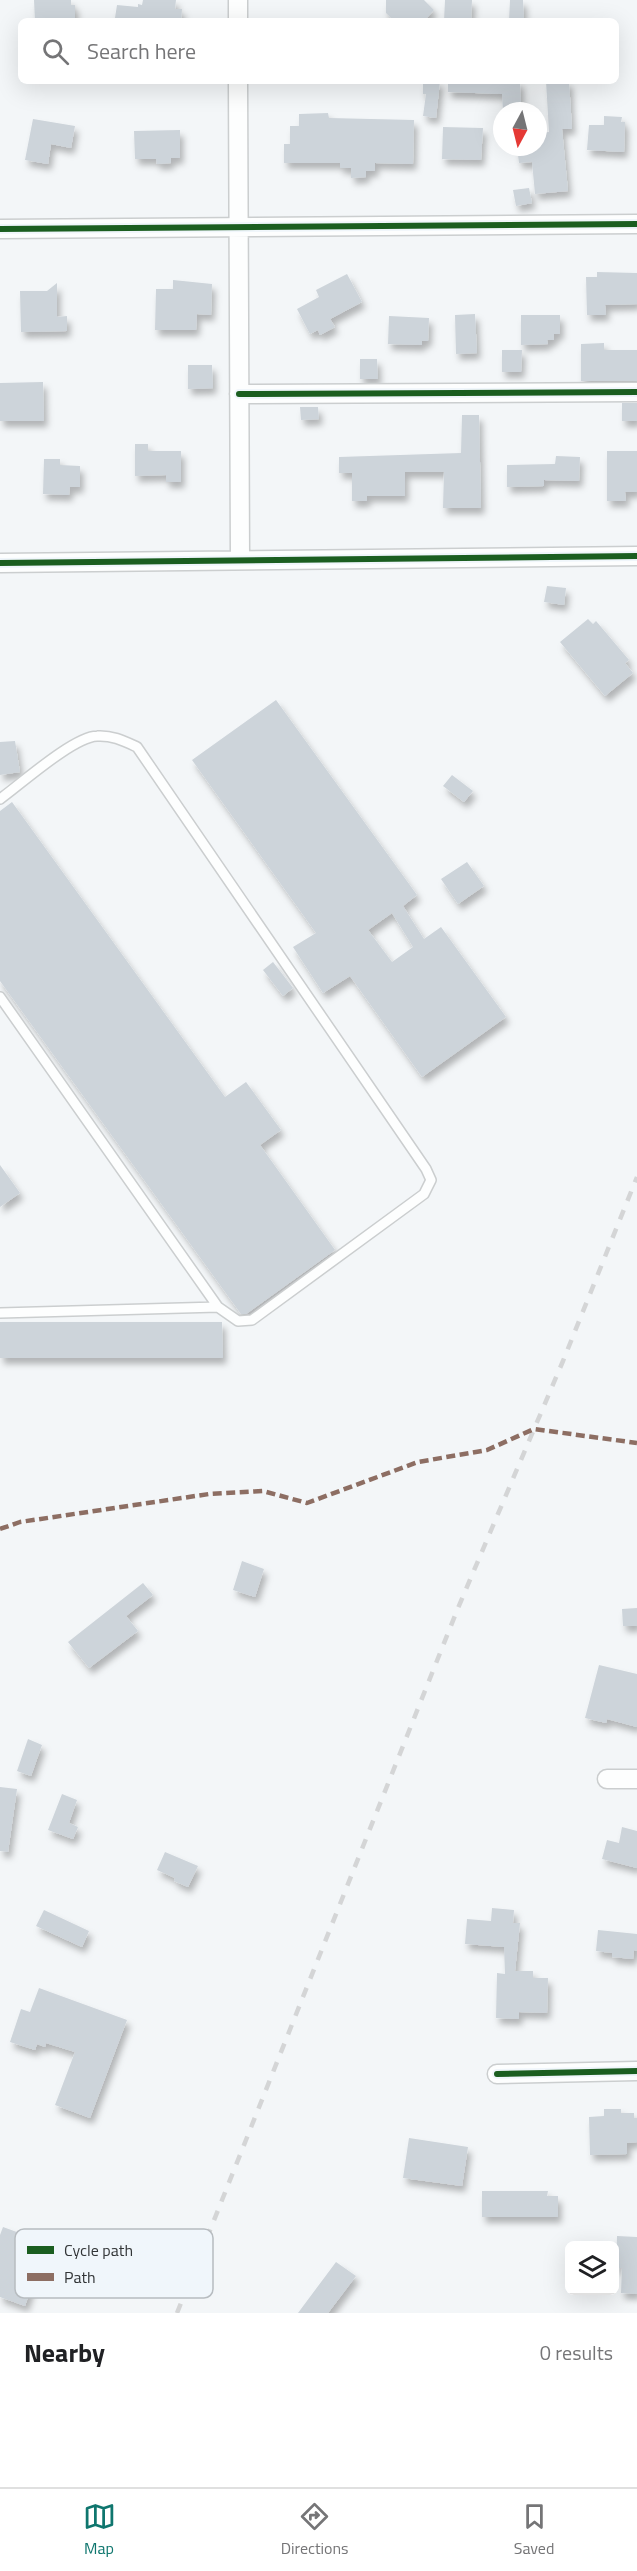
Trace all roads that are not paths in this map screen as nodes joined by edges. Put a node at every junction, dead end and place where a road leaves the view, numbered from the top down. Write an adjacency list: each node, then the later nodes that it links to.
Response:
1 (238, 0): 2 (street)
2 (238, 18)
3 (238, 84): 5 (street)
4 (637, 224): 5 (street)
5 (239, 226): 6 (street); 8 (street)
6 (0, 229)
7 (637, 392): 8 (street)
8 (239, 394): 10 (street)
9 (637, 556): 10 (street)
10 (240, 559): 11 (street)
11 (0, 563)
12 (0, 799): 14 (lane)
13 (0, 997): 14 (lane)
14 (218, 1307): 15 (lane)
15 (0, 1313)
16 (607, 1779): 17 (street)
17 (637, 1779)
18 (637, 2071): 19 (street)
19 (497, 2074)

